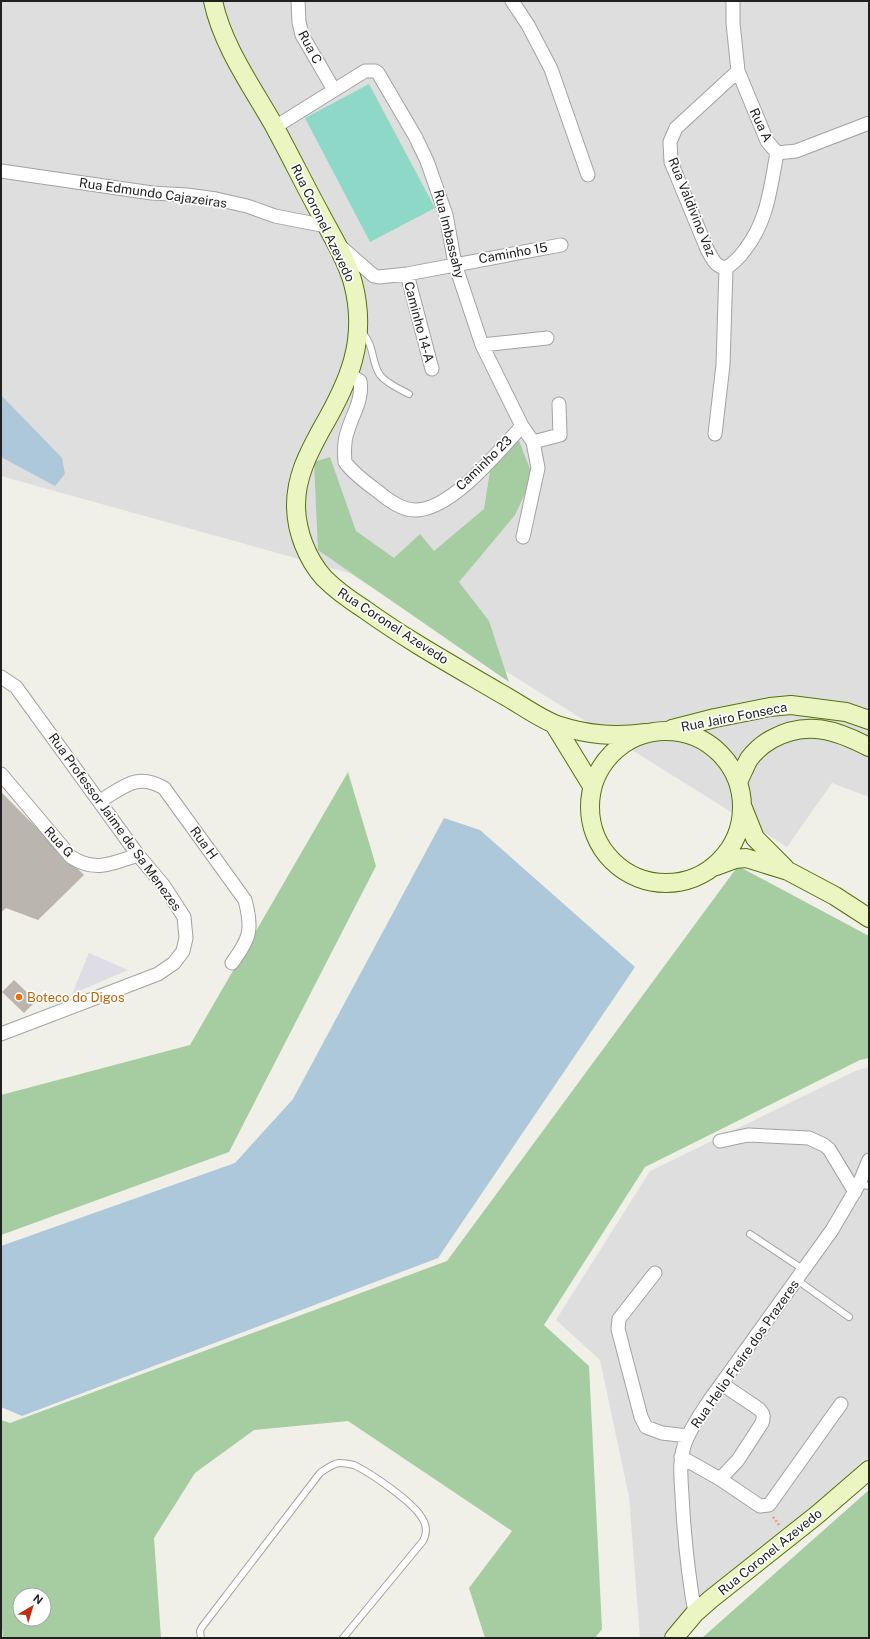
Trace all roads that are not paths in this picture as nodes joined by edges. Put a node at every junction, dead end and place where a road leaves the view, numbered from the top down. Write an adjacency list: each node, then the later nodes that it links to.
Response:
1 (213, 1): 8 (main road, Rua Coronel Azevedo)
2 (298, 1): 6 (street, Rua C)
3 (512, 1): 11 (street)
4 (733, 1): 5 (street, Rua A)
5 (738, 71): 9 (street, Rua A); 16 (street, Rua Valdivino Vaz)
6 (334, 90): 8 (street, Rua Imbassahy); 15 (street, Rua Imbassahy)
7 (869, 123): 9 (street, Rua A)
8 (275, 128): 12 (main road, Rua Coronel Azevedo)
9 (777, 153): 16 (street)
10 (1, 171): 12 (street, Rua Edmundo Cajazeiras)
11 (588, 175)
12 (326, 226): 13 (main road, Rua Coronel Azevedo)
13 (335, 243): 17 (street, Caminho 15); 18 (main road, Rua Coronel Azevedo)
14 (561, 245): 15 (street, Caminho 15)
15 (455, 264): 17 (street, Caminho 15); 20 (street, Rua Imbassahy)
16 (726, 268): 26 (street)
17 (407, 274): 21 (street, Caminho 14-A)
18 (358, 328): 22 (main road, Rua Coronel Azevedo); 23 (lane)
19 (547, 338): 20 (street)
20 (482, 345): 25 (street, Rua Imbassahy)
21 (432, 369)
22 (349, 374): 25 (street, Caminho 23); 31 (main road, Rua Coronel Azevedo)
23 (410, 394)
24 (559, 404): 27 (street)
25 (522, 426): 27 (street, Rua Imbassahy)
26 (715, 434)
27 (533, 442): 28 (street, Rua Imbassahy)
28 (523, 537)
29 (1, 677): 38 (street, Rua Professor Jaime de Sa Menezes)
30 (869, 720): 32 (main road, Rua Jairo Fonseca)
31 (554, 724): 33 (main road); 37 (main road)
32 (669, 730): 33 (main road); 36 (main road)
33 (646, 733): 37 (main road)
34 (869, 747): 36 (main road, Rua Jairo Fonseca)
35 (1, 774): 40 (street, Rua G)
36 (738, 782): 39 (main road)
37 (592, 786): 41 (main road)
38 (100, 801): 40 (street, Rua Professor Jaime de Sa Menezes); 44 (street, Rua H)
39 (743, 807): 41 (main road); 42 (main road)
40 (138, 855): 45 (street, Rua Professor Jaime de Sa Menezes)
41 (712, 868): 42 (main road)
42 (788, 871): 43 (main road)
43 (869, 918)
44 (232, 963)
45 (1, 1034)
46 (720, 1141): 48 (street)
47 (869, 1160): 48 (street, Rua Helio Freire dos Prazeres)
48 (861, 1187): 51 (street, Rua Helio Freire dos Prazeres)
49 (750, 1234): 51 (lane)
50 (655, 1273): 55 (street)
51 (800, 1275): 52 (lane); 53 (street, Rua Helio Freire dos Prazeres)
52 (848, 1317)
53 (722, 1384): 55 (street, Rua Helio Freire dos Prazeres); 58 (street)
54 (841, 1404): 58 (street)
55 (688, 1436): 56 (street, Rua Helio Freire dos Prazeres)
56 (681, 1458): 58 (street); 59 (street, Rua Helio Freire dos Prazeres)
57 (869, 1470): 59 (main road, Rua Coronel Azevedo)
58 (720, 1479)
59 (695, 1613): 62 (main road, Rua Coronel Azevedo)
60 (201, 1638): 61 (lane)
61 (343, 1638)
62 (674, 1638)

